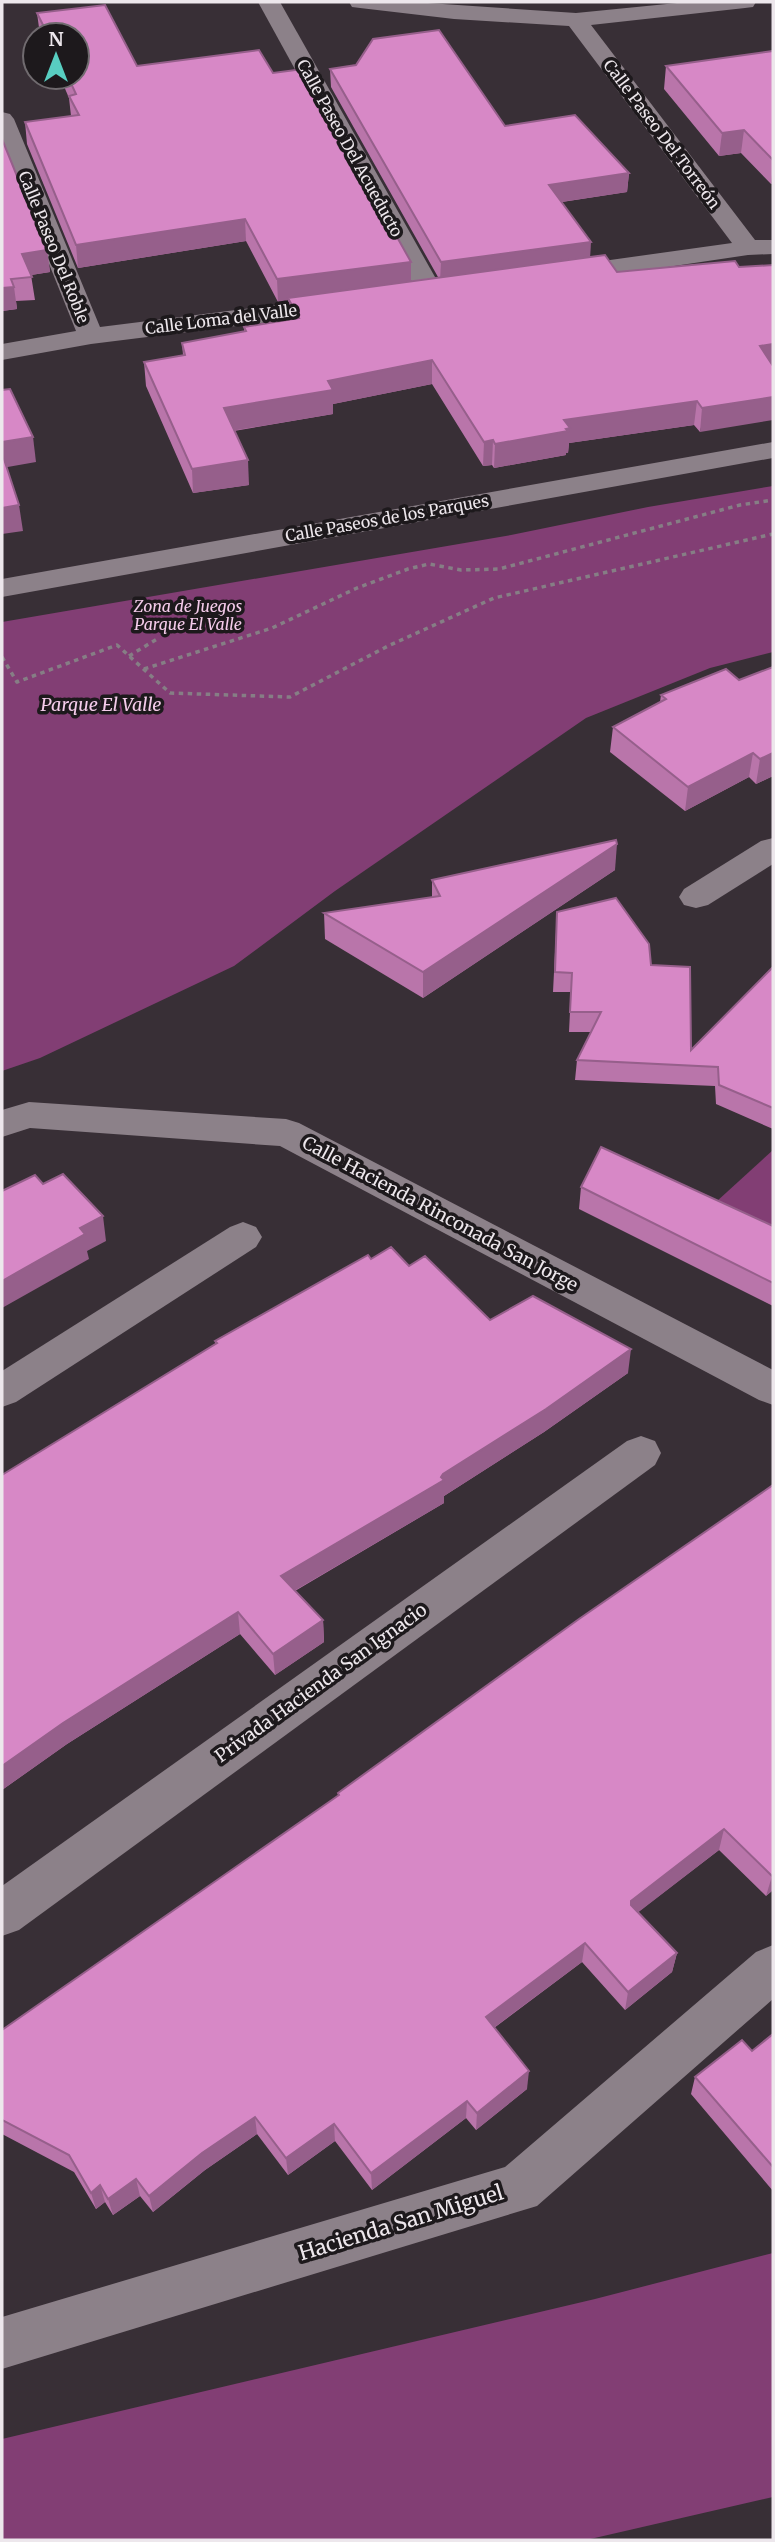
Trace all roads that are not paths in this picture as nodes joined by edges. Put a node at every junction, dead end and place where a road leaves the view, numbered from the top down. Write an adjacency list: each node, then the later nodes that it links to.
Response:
1 (269, 2): 9 (street, Calle Paseo Del Acueducto)
2 (360, 2): 4 (street)
3 (745, 2): 4 (street)
4 (576, 20): 6 (street, Calle Paseo Del Torreón)
5 (2, 119): 12 (street, Calle Paseo Del Roble)
6 (761, 247): 7 (street)
7 (541, 277)
8 (459, 289): 9 (street)
9 (431, 293): 10 (street)
10 (404, 297)
11 (363, 302): 12 (street, Calle Loma del Valle)
12 (91, 336): 13 (street, Calle Loma del Valle)
13 (2, 352)
14 (773, 450): 15 (street, Calle Paseos de los Parques)
15 (2, 588)
16 (773, 849): 17 (street)
17 (696, 897)
18 (2, 1124): 20 (street, Calle Hacienda Rinconada San Jorge)
19 (243, 1237): 21 (street)
20 (773, 1389)
21 (2, 1391)
22 (641, 1452): 23 (street, Privada Hacienda San Ignacio)
23 (2, 1913)
24 (773, 1968): 25 (street, Hacienda San Miguel)
25 (2, 2343)

